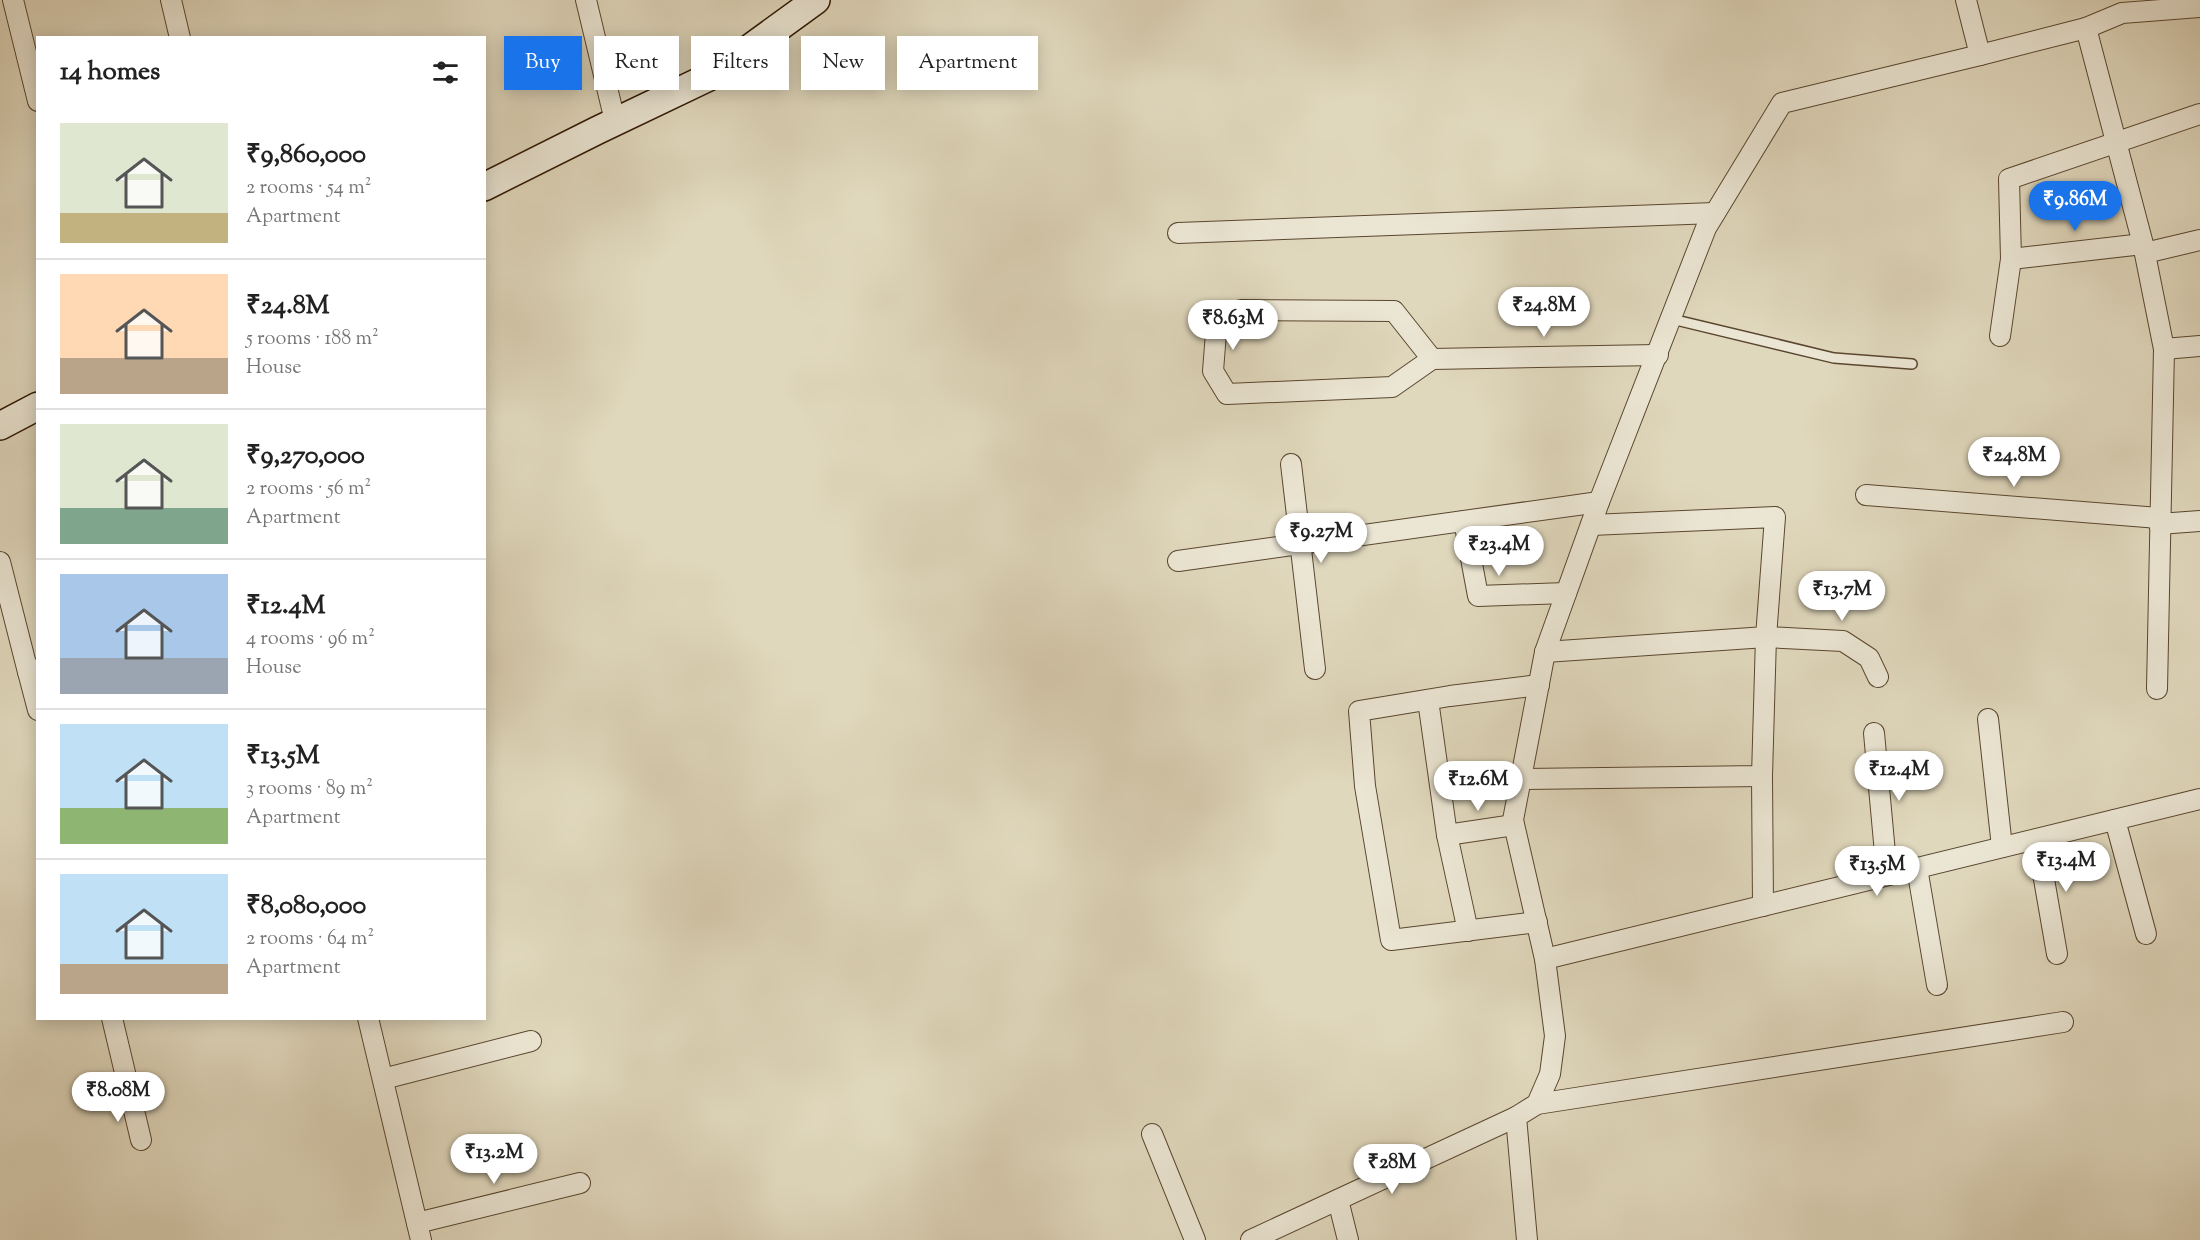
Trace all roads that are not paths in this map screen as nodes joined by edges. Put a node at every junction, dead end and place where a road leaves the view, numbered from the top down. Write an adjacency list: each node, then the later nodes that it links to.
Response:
1 (13, 0): 10 (street)
2 (171, 0): 8 (street)
3 (586, 0): 12 (street)
4 (816, 0): 12 (main road)
5 (1966, 0): 9 (street)
6 (2200, 7): 7 (street)
7 (2086, 28): 9 (street); 13 (street)
8 (180, 36)
9 (1980, 55): 15 (street)
10 (36, 93)
11 (2200, 114): 13 (street)
12 (615, 121): 14 (main road)
13 (2117, 143): 18 (street); 19 (street)
14 (486, 186)
15 (1715, 213): 16 (street); 20 (street)
16 (1178, 233)
17 (2200, 240): 18 (street)
18 (2144, 248): 19 (street); 23 (street)
19 (2011, 259): 21 (street)
20 (1672, 318): 24 (street); 26 (lane)
21 (2000, 336)
22 (2200, 346): 23 (street)
23 (2164, 349): 33 (street)
24 (1658, 355): 25 (street); 31 (street)
25 (1432, 359): 25 (street)
26 (1912, 364)
27 (36, 407): 28 (main road)
28 (0, 426)
29 (1291, 464): 36 (street)
30 (1866, 495): 33 (street)
31 (1599, 502): 32 (street); 35 (street)
32 (1464, 520): 36 (street); 39 (street)
33 (2159, 521): 34 (street); 46 (street)
34 (2200, 521)
35 (1591, 525): 39 (street); 40 (street)
36 (1300, 544): 37 (street); 42 (street)
37 (1178, 561)
38 (0, 562): 43 (street)
39 (1566, 593): 41 (street)
40 (1766, 637): 41 (street); 44 (street); 51 (street)
41 (1545, 652): 45 (street)
42 (1315, 669)
43 (33, 670): 47 (street)
44 (1878, 677)
45 (1539, 685): 48 (street); 52 (street)
46 (2157, 689)
47 (36, 694)
48 (1428, 700): 56 (street); 63 (street)
49 (1988, 719): 58 (street)
50 (1874, 733): 60 (street)
51 (1762, 776): 52 (street); 61 (street)
52 (1521, 779): 55 (street)
53 (2200, 799): 54 (street)
54 (2115, 820): 57 (street); 64 (street)
55 (1514, 825): 56 (street); 62 (street)
56 (1447, 835): 63 (street)
57 (2037, 838): 58 (street); 65 (street)
58 (2002, 847): 59 (street)
59 (1917, 868): 60 (street); 67 (street)
60 (1887, 875): 61 (street)
61 (1763, 906): 66 (street)
62 (1537, 922): 63 (street); 66 (street)
63 (1468, 931)
64 (2146, 934)
65 (2057, 954)
66 (1545, 959): 73 (street)
67 (1936, 985)
68 (117, 1020): 76 (street)
69 (368, 1020): 72 (street)
70 (2064, 1022): 73 (street)
71 (531, 1041): 72 (street)
72 (383, 1079): 79 (street)
73 (1537, 1104): 74 (street)
74 (1516, 1117): 78 (street); 83 (street)
75 (1152, 1134): 80 (street)
76 (141, 1140)
77 (580, 1183): 79 (street)
78 (1338, 1200): 81 (street); 82 (street)
79 (419, 1232)
80 (1195, 1240)
81 (1251, 1240)
82 (1348, 1240)
83 (1527, 1240)

